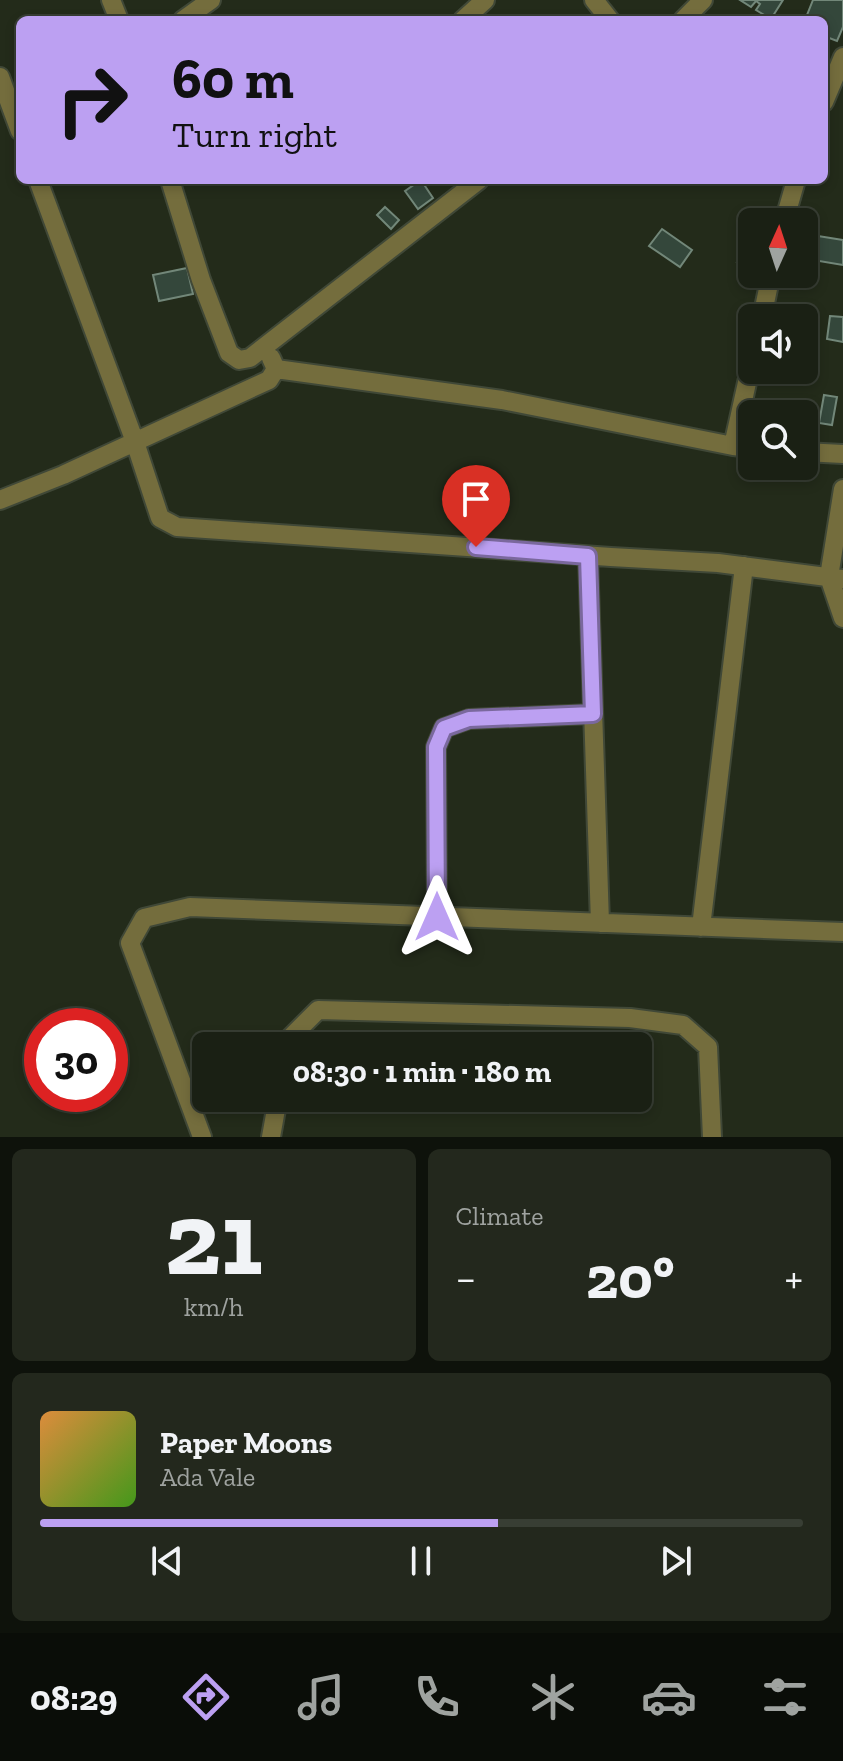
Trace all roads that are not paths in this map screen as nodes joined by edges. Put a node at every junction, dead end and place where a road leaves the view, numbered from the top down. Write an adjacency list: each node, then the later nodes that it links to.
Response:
1 (211, 0): 5 (street)
2 (485, 0): 6 (street)
3 (594, 0): 7 (street)
4 (703, 0): 8 (street)
5 (189, 16)
6 (467, 16)
7 (607, 16)
8 (687, 16)
9 (843, 57): 11 (street)
10 (0, 77): 12 (street)
11 (828, 93)
12 (16, 120)
13 (39, 184): 21 (street)
14 (171, 184): 18 (street)
15 (474, 184): 18 (street)
16 (795, 184): 17 (street)
17 (788, 208)
18 (267, 344): 19 (street)
19 (276, 369): 21 (street); 22 (street)
20 (747, 384): 22 (street)
21 (135, 442): 27 (street); 28 (street)
22 (733, 446): 23 (street)
23 (738, 447)
24 (818, 453): 25 (street)
25 (843, 454)
26 (843, 489): 30 (street)
27 (0, 500)
28 (588, 556): 29 (street); 32 (street)
29 (744, 566): 30 (street); 35 (street)
30 (836, 578): 31 (street)
31 (843, 618)
32 (593, 714): 33 (street); 34 (street)
33 (437, 917): 34 (street); 40 (street)
34 (600, 923): 35 (street)
35 (701, 927): 36 (street)
36 (843, 932)
37 (296, 1032): 41 (street)
38 (277, 1112): 39 (street)
39 (276, 1136)
40 (202, 1137)
41 (712, 1137)

